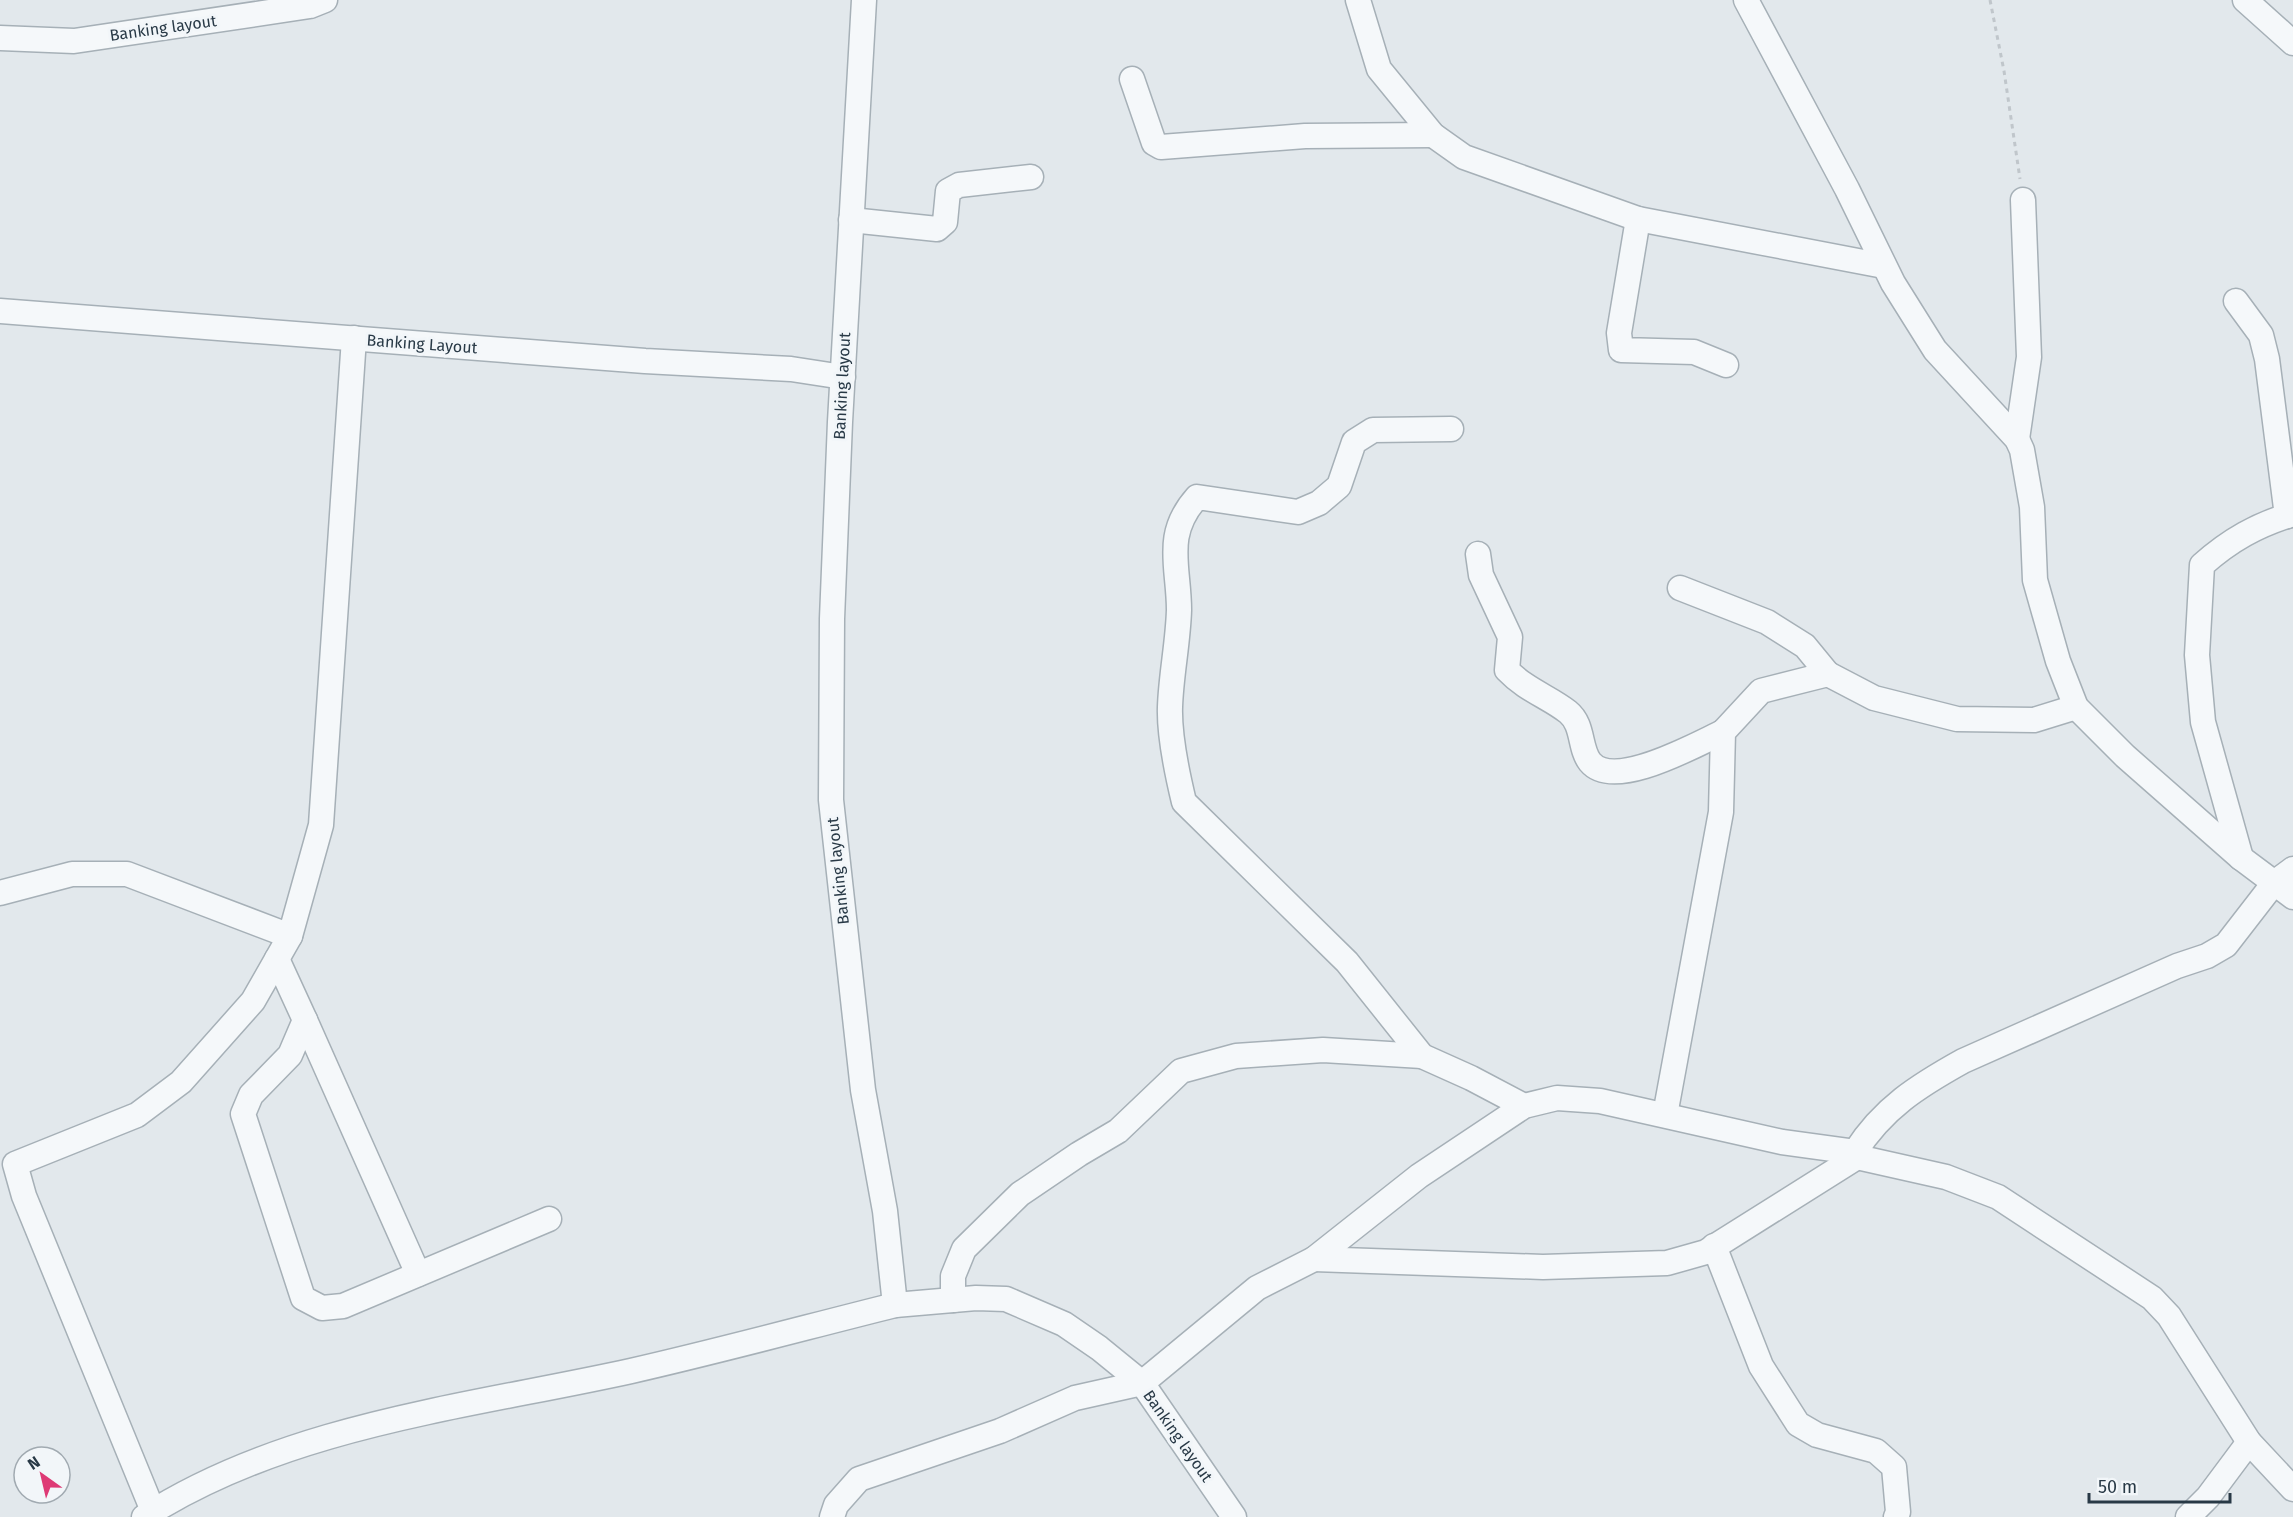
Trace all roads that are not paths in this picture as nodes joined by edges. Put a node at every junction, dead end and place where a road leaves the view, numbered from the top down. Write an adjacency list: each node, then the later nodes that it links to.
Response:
1 (864, 0): 13 (street, Banking layout)
2 (1359, 0): 9 (street)
3 (1746, 0): 14 (street)
4 (2245, 0): 7 (street)
5 (315, 2): 6 (street, Banking layout)
6 (0, 38)
7 (2293, 43)
8 (1132, 79): 9 (street)
9 (1433, 135): 12 (street)
10 (1031, 177): 13 (street)
11 (2023, 200): 21 (street)
12 (1638, 219): 14 (street); 18 (street)
13 (851, 220): 19 (street, Banking layout)
14 (1884, 266): 21 (street)
15 (2236, 302): 22 (street)
16 (0, 311): 17 (street, Banking Layout)
17 (354, 338): 19 (street, Banking Layout); 33 (street)
18 (1726, 365)
19 (843, 377): 46 (street, Banking layout)
20 (1451, 429): 36 (street)
21 (2017, 439): 26 (street)
22 (2290, 515): 28 (street)
23 (1478, 554): 27 (street)
24 (1680, 588): 25 (street)
25 (1828, 674): 26 (street); 27 (street)
26 (2076, 707): 28 (street)
27 (1723, 732): 38 (street)
28 (2241, 858): 30 (street)
29 (2293, 869): 30 (street)
30 (2274, 883): 32 (street); 39 (street)
31 (0, 893): 33 (street)
32 (2293, 897)
33 (290, 936): 34 (street)
34 (277, 959): 35 (street); 40 (street)
35 (305, 1020): 44 (street); 44 (street)
36 (1422, 1056): 37 (street); 45 (street)
37 (1524, 1106): 38 (street); 43 (street)
38 (1665, 1115): 39 (street)
39 (1856, 1155): 42 (street); 48 (street)
40 (8, 1166): 50 (street)
41 (549, 1219): 44 (street)
42 (1714, 1246): 43 (street); 53 (street)
43 (1314, 1259): 47 (street)
44 (418, 1274)
45 (953, 1300): 46 (street, Banking layout); 47 (street, Banking layout)
46 (895, 1305): 50 (street)
47 (1142, 1383): 51 (street); 52 (street, Banking layout)
48 (2249, 1442): 49 (street); 54 (street)
49 (2293, 1489)
50 (149, 1514)
51 (832, 1517)
52 (1234, 1517)
53 (1896, 1517)
54 (2188, 1517)

